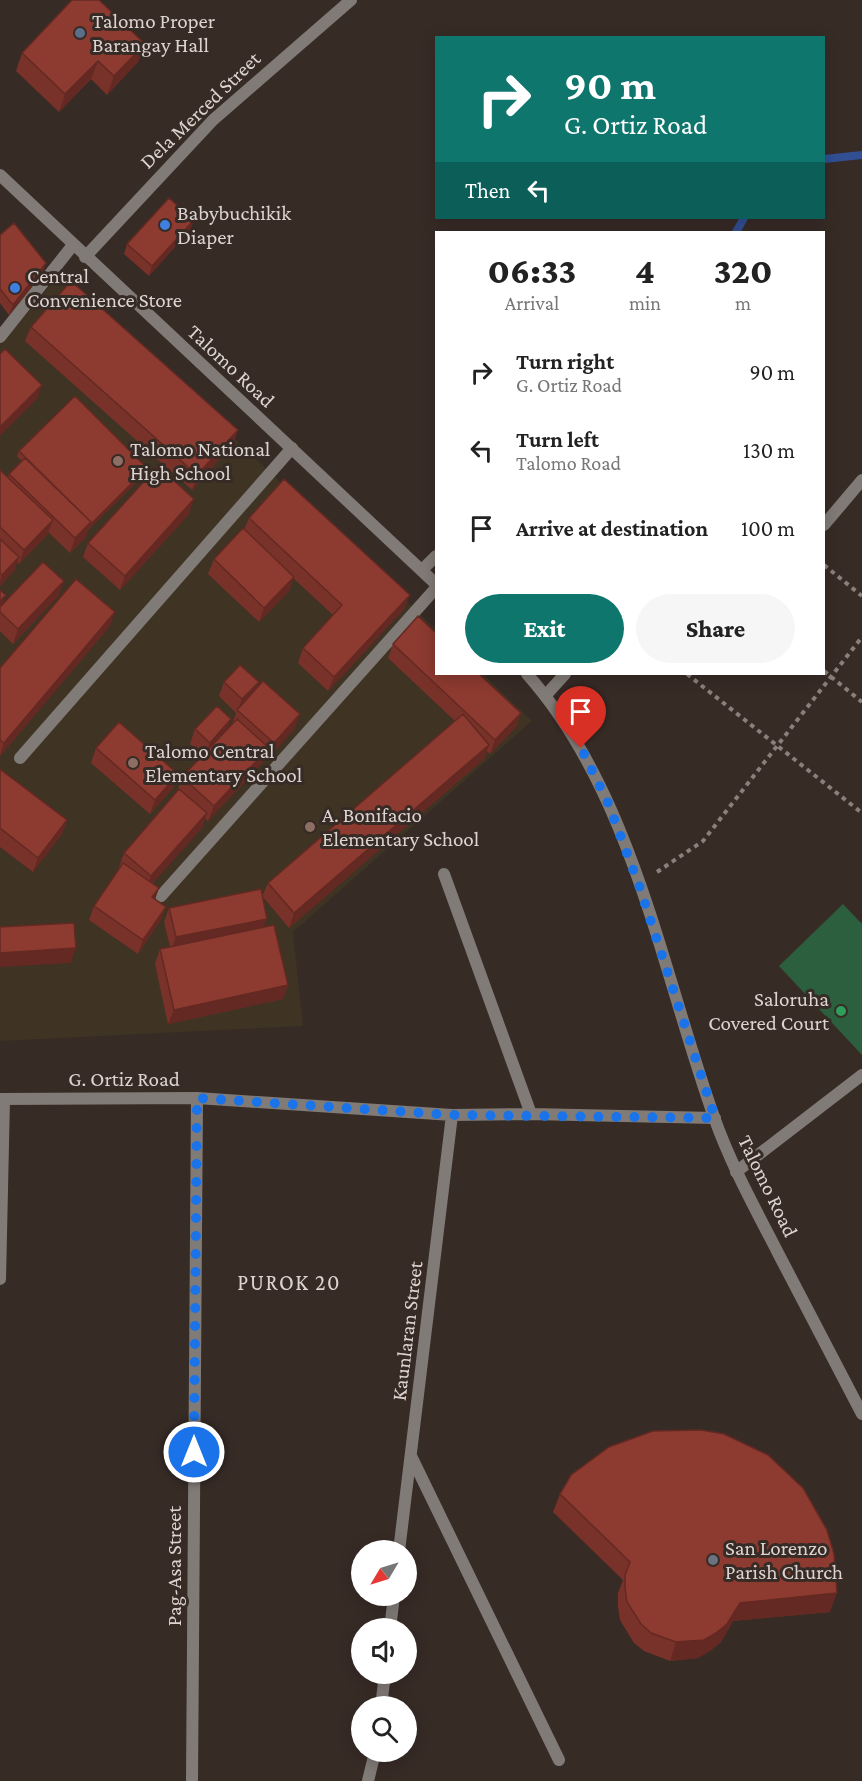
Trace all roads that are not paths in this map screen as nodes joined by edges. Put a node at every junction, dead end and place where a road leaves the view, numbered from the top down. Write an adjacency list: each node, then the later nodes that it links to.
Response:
1 (351, 0): 4 (street, Dela Merced Street)
2 (0, 175): 3 (street, Talomo Road)
3 (73, 245): 4 (street, Talomo Road); 5 (street)
4 (85, 257): 6 (street, Talomo Road)
5 (0, 337)
6 (292, 448): 10 (street, Talomo Road); 16 (street)
7 (862, 480): 8 (street)
8 (825, 524)
9 (435, 557): 10 (street)
10 (422, 570): 11 (street, Talomo Road)
11 (435, 585)
12 (435, 587): 18 (street)
13 (528, 675): 15 (street, Talomo Road)
14 (564, 675): 15 (street)
15 (546, 694): 24 (street, Talomo Road)
16 (20, 758)
17 (444, 874): 22 (street)
18 (161, 896)
19 (862, 1075): 25 (street)
20 (197, 1098): 21 (street, G. Ortiz Road); 23 (street, G. Ortiz Road); 32 (street, Pag-Asa Street)
21 (2, 1099): 26 (street)
22 (531, 1114): 23 (street, G. Ortiz Road); 24 (street, G. Ortiz Road)
23 (452, 1115): 28 (street, Kaunlaran Street)
24 (715, 1118): 25 (street, Talomo Road)
25 (736, 1172): 27 (street, Talomo Road)
26 (0, 1279)
27 (862, 1414)
28 (411, 1456): 29 (street, Kaunlaran Street); 30 (street)
29 (400, 1540)
30 (559, 1760)
31 (373, 1762): 33 (street)
32 (192, 1781)
33 (368, 1781)

